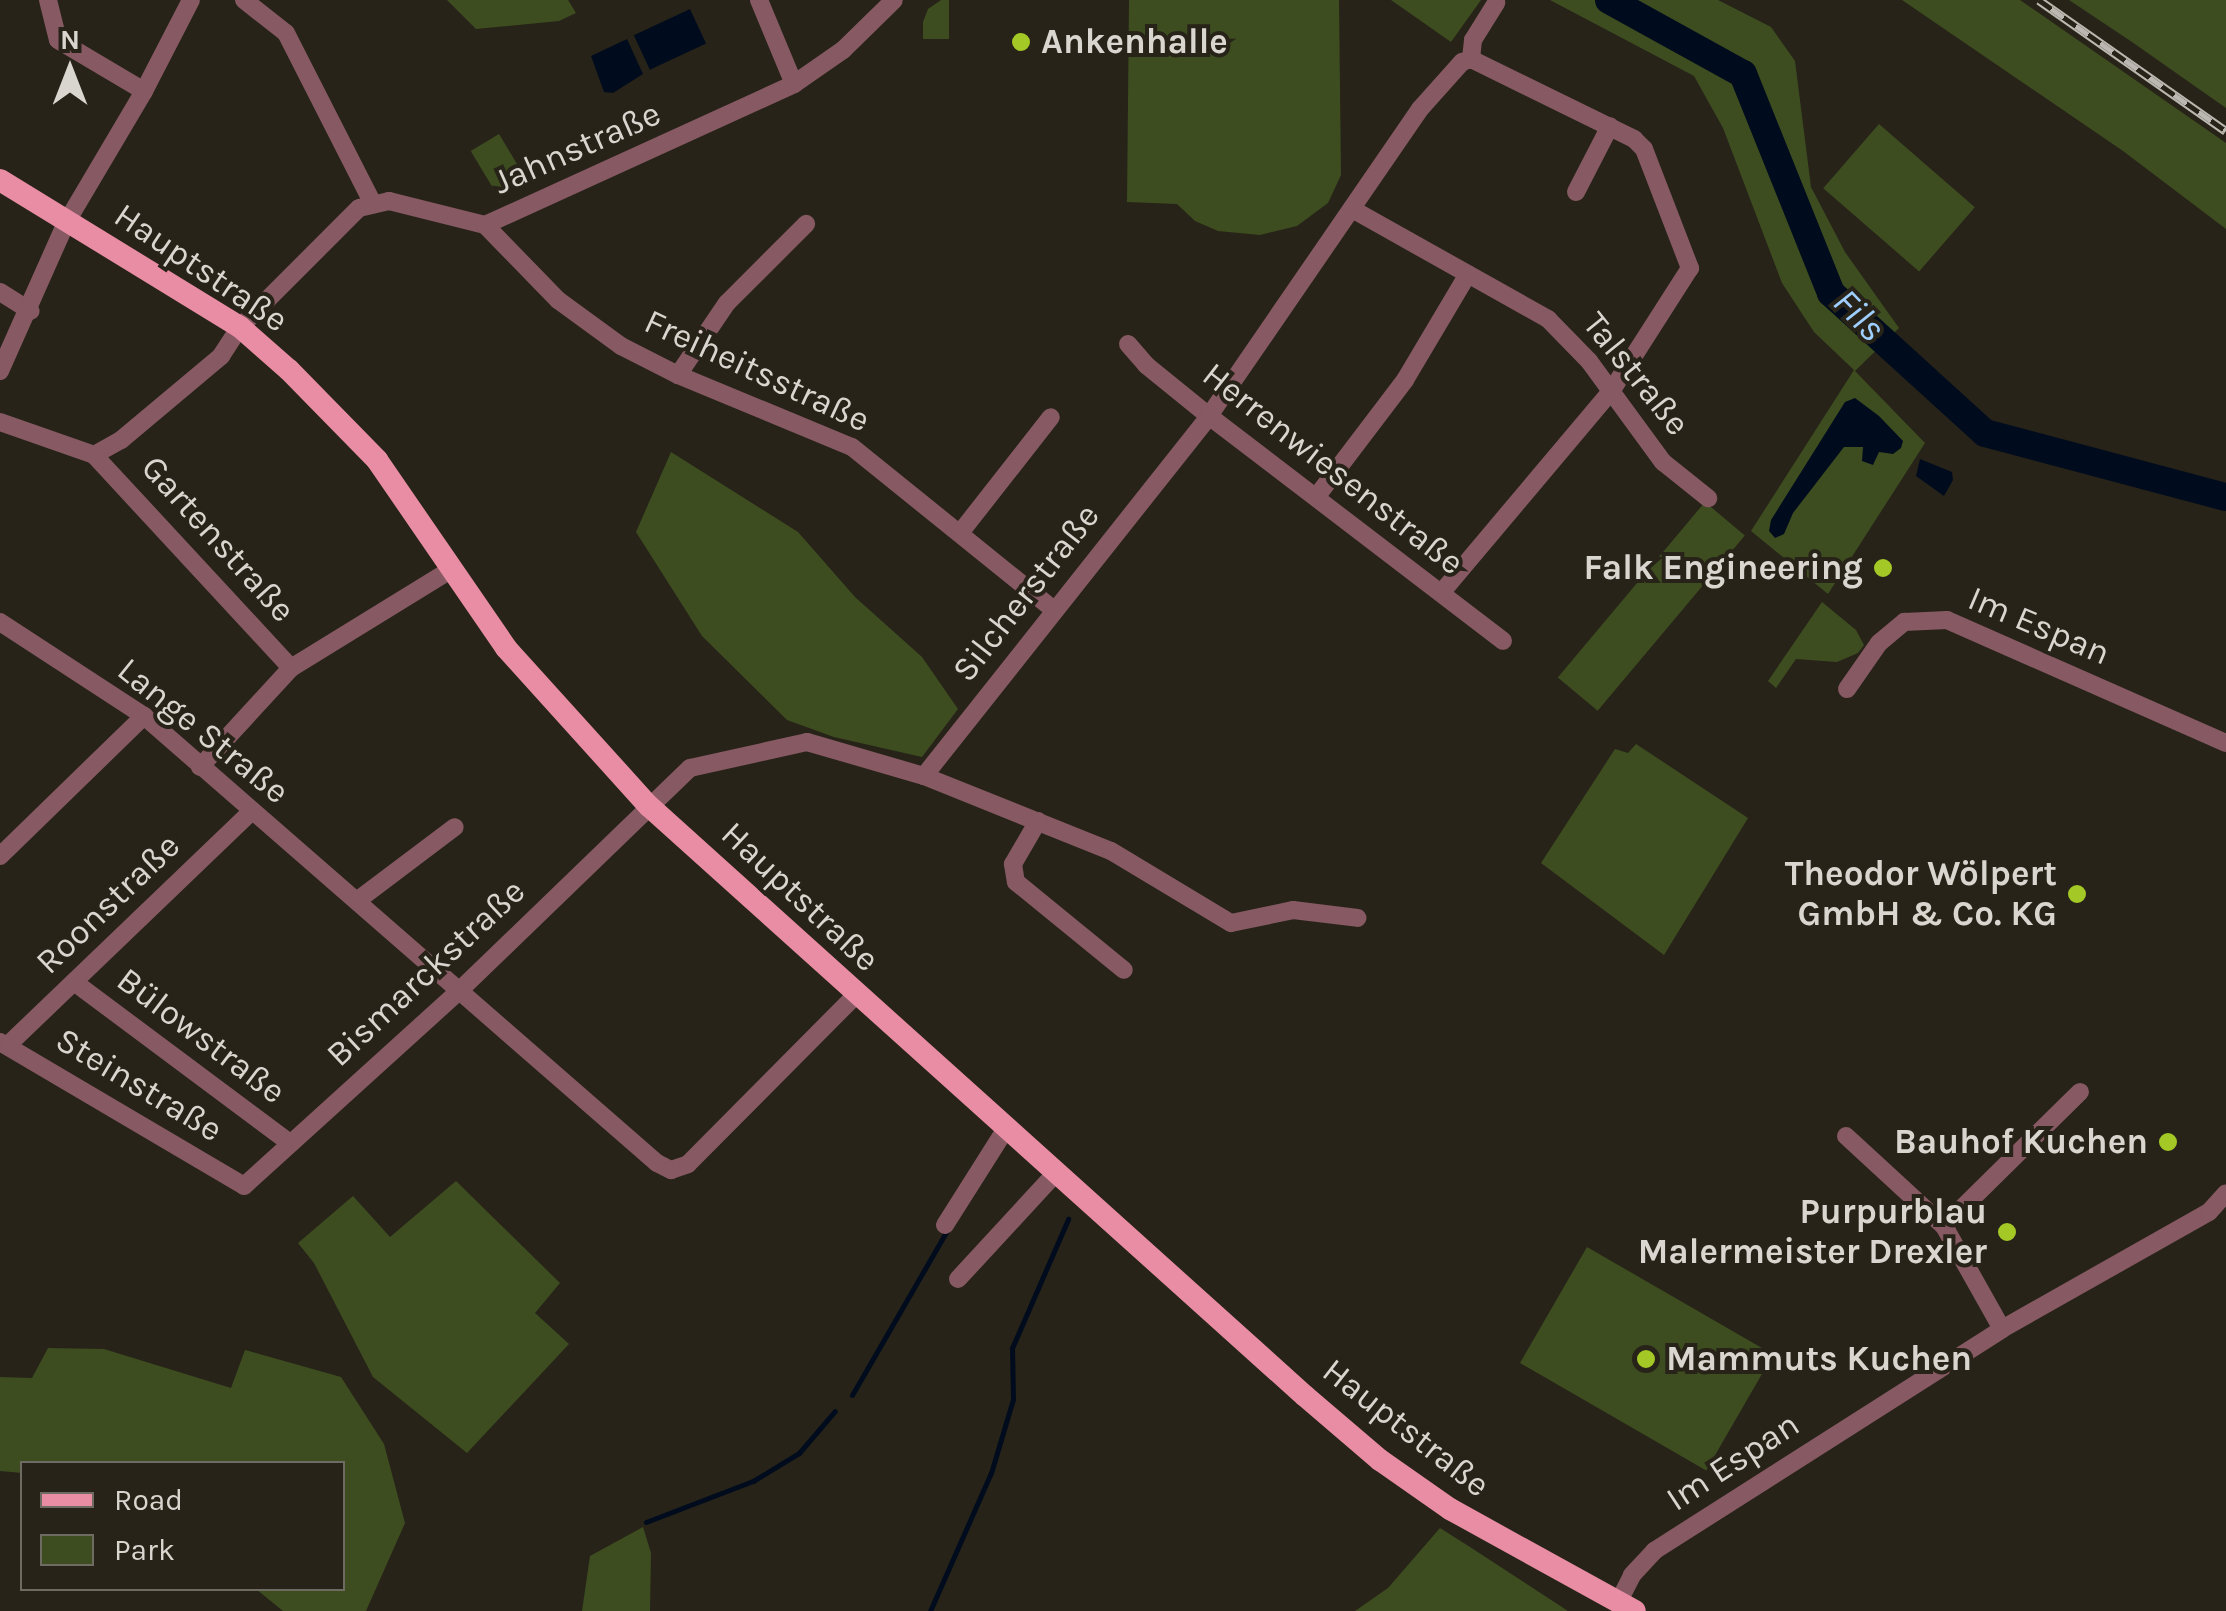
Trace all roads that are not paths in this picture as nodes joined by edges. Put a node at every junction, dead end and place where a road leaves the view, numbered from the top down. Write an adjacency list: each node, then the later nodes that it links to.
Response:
1 (48, 0): 9 (street)
2 (191, 0): 9 (street)
3 (244, 0): 13 (street)
4 (759, 0): 8 (street)
5 (894, 0): 8 (street, Jahnstraße)
6 (1496, 2): 7 (street)
7 (1472, 59): 10 (street); 14 (street, Silcherstraße)
8 (794, 84): 17 (street, Jahnstraße)
9 (144, 91): 15 (street)
10 (1610, 126): 12 (street); 25 (street)
11 (0, 180): 15 (main road, Hauptstraße)
12 (1576, 192)
13 (372, 202): 17 (street, Jahnstraße); 21 (street)
14 (1352, 209): 18 (street, Talstraße); 26 (street, Silcherstraße)
15 (66, 223): 20 (street); 21 (main road, Hauptstraße)
16 (806, 224): 24 (street)
17 (486, 226): 24 (street, Freiheitsstraße)
18 (1468, 274): 25 (street, Talstraße); 30 (street)
19 (0, 292): 20 (street)
20 (30, 312): 23 (street)
21 (240, 327): 29 (street); 33 (main road, Hauptstraße)
22 (1128, 344): 26 (street, Herrenwiesenstraße)
23 (0, 372)
24 (678, 375): 32 (street, Freiheitsstraße)
25 (1612, 390): 31 (street, Talstraße); 34 (street)
26 (1209, 416): 30 (street, Herrenwiesenstraße); 35 (street, Silcherstraße)
27 (1050, 417): 32 (street)
28 (0, 422): 29 (street)
29 (94, 455): 38 (street, Gartenstraße)
30 (1317, 496): 34 (street, Herrenwiesenstraße)
31 (1708, 498)
32 (960, 532): 35 (street, Freiheitsstraße)
33 (450, 570): 38 (street); 44 (main road, Hauptstraße)
34 (1441, 594): 37 (street, Herrenwiesenstraße)
35 (1054, 610): 43 (street, Silcherstraße)
36 (0, 622): 40 (street, Lange Straße)
37 (1503, 641)
38 (291, 668): 42 (street)
39 (1847, 688): 41 (street, Im Espan)
40 (144, 716): 42 (street, Lange Straße); 48 (street)
41 (2226, 743)
42 (200, 767): 45 (street, Lange Straße)
43 (924, 776): 44 (street); 46 (street)
44 (649, 806): 53 (street, Bismarckstraße); 54 (main road, Hauptstraße)
45 (252, 811): 49 (street, Lange Straße); 52 (street, Roonstraße)
46 (1038, 821): 50 (street); 51 (street)
47 (455, 827): 49 (street)
48 (0, 856)
49 (358, 900): 53 (street, Lange Straße)
50 (1358, 918)
51 (1124, 970)
52 (74, 982): 55 (street, Roonstraße); 59 (street, Bülowstraße)
53 (460, 990): 54 (street, Lange Straße); 59 (street, Bismarckstraße)
54 (856, 996): 57 (main road, Hauptstraße)
55 (5, 1043): 61 (street, Steinstraße)
56 (2080, 1092): 64 (street)
57 (1005, 1130): 60 (main road, Hauptstraße); 63 (street)
58 (1846, 1136): 64 (street)
59 (289, 1142): 61 (street, Bismarckstraße)
60 (1054, 1175): 65 (street); 67 (main road, Hauptstraße)
61 (244, 1186)
62 (2226, 1193): 66 (street, Im Espan)
63 (945, 1225)
64 (1944, 1226): 66 (street)
65 (958, 1279)
66 (2002, 1329): 67 (street, Im Espan)
67 (1627, 1607)

